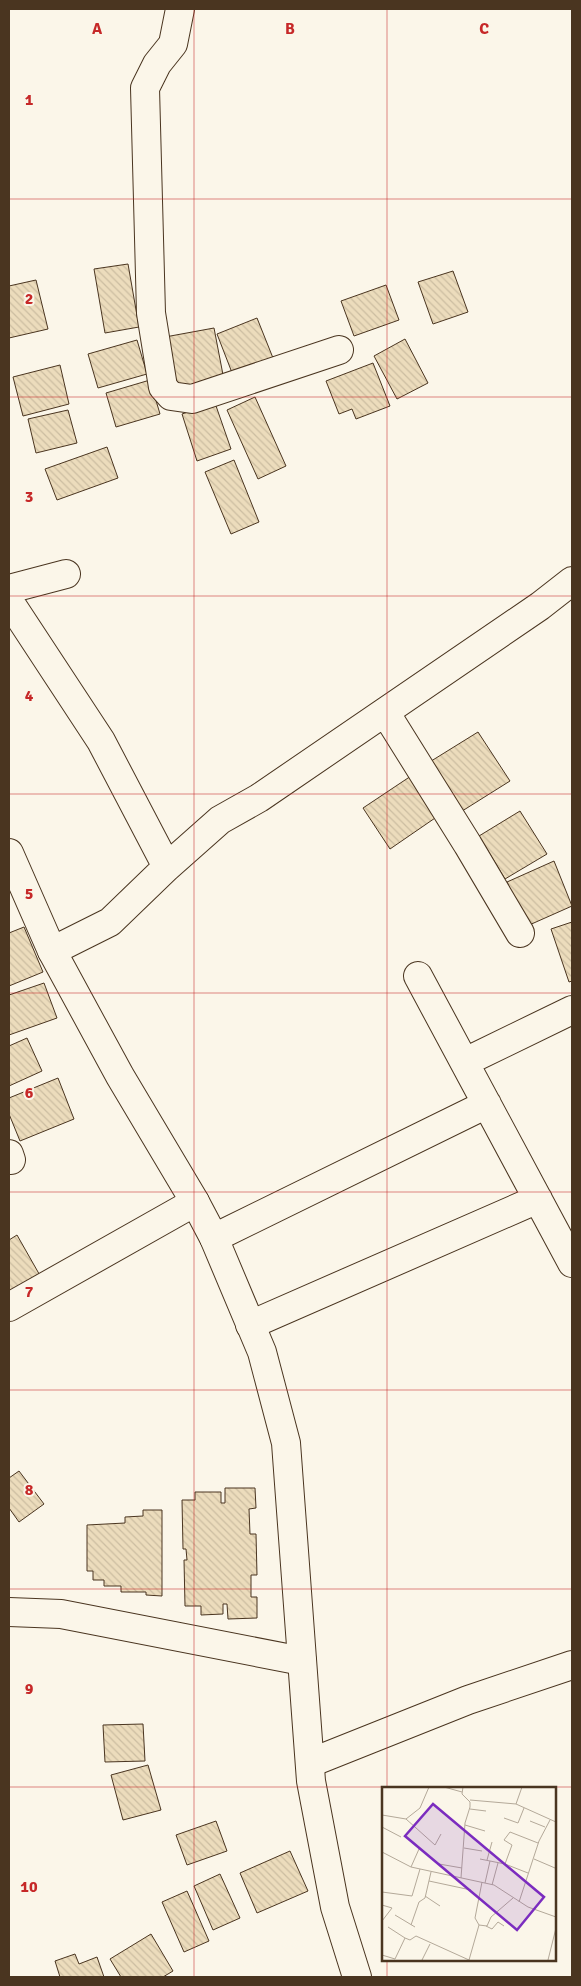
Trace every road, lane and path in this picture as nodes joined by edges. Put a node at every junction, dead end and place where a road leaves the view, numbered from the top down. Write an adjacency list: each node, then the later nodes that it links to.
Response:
1 (180, 9): 2 (street)
2 (339, 350)
3 (66, 574): 5 (street)
4 (572, 581): 7 (street)
5 (9, 589)
6 (9, 602): 9 (street)
7 (385, 712): 9 (street); 10 (street)
8 (9, 853): 11 (street)
9 (167, 867): 11 (street)
10 (520, 933)
11 (52, 951): 17 (street)
12 (418, 976): 14 (street)
13 (572, 1010): 14 (street)
14 (465, 1062): 15 (street)
15 (487, 1104): 16 (street); 18 (street)
16 (538, 1199): 19 (street); 21 (street)
17 (195, 1202): 18 (street); 20 (street)
18 (214, 1238): 21 (street)
19 (572, 1263)
20 (9, 1307)
21 (250, 1325): 23 (street)
22 (9, 1612): 23 (street)
23 (302, 1661): 25 (street)
24 (572, 1664): 25 (street)
25 (310, 1763): 26 (street)
26 (358, 1977)

